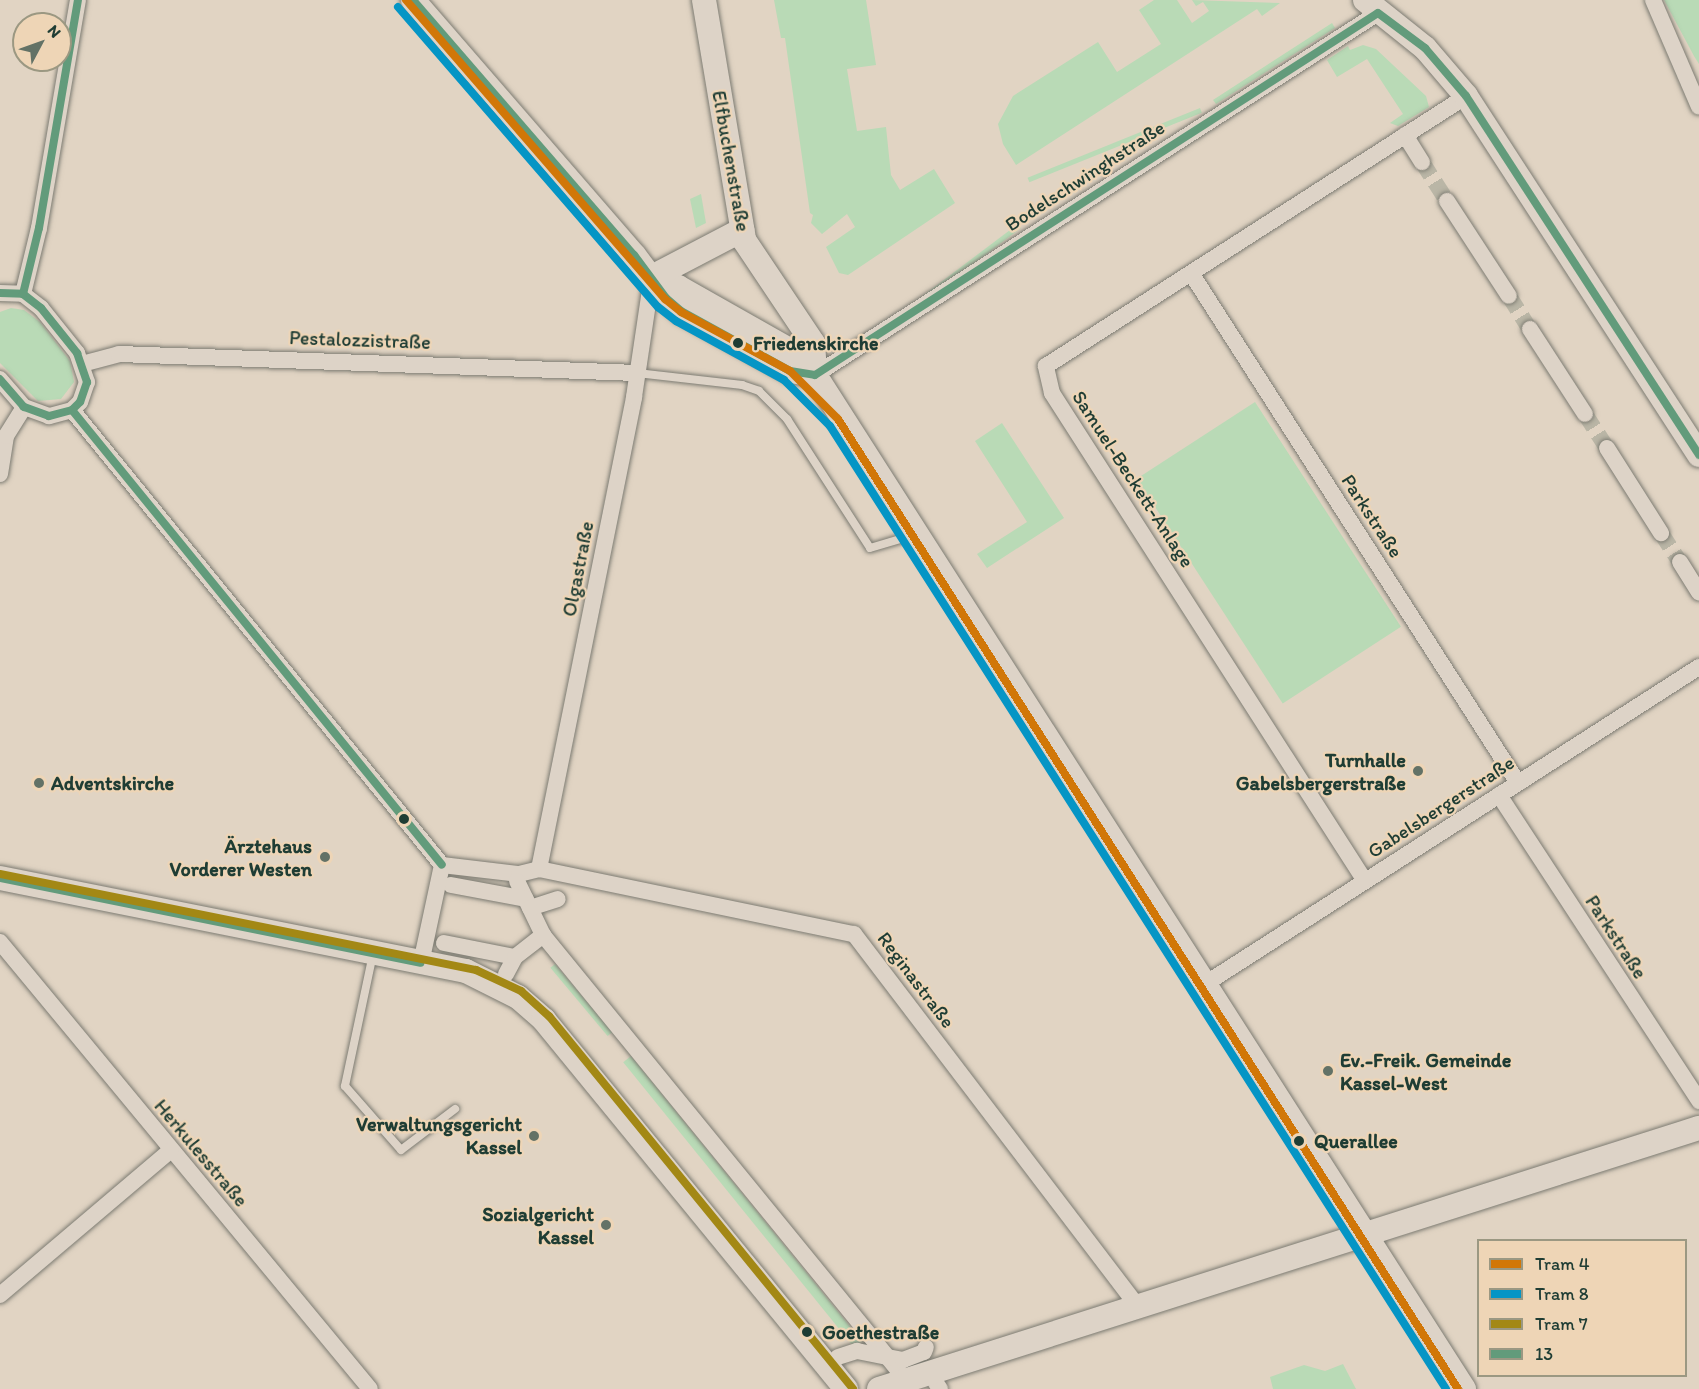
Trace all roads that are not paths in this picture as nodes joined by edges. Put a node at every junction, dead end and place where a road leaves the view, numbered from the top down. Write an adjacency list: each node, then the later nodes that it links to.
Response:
1 (78, 0): 15 (street)
2 (413, 0): 13 (main road)
3 (704, 0): 11 (main road, Elfbuchenstraße)
4 (1653, 0): 7 (street)
5 (1371, 7): 6 (main road); 20 (street, Bodelschwinghstraße)
6 (1466, 96): 8 (street, Samuel-Beckett-Anlage); 26 (main road)
7 (1699, 107)
8 (1405, 135): 9 (street); 12 (street, Samuel-Beckett-Anlage)
9 (1422, 162)
10 (1448, 201): 16 (street)
11 (742, 230): 13 (main road); 20 (main road, Elfbuchenstraße)
12 (1191, 273): 33 (street, Parkstraße); 39 (street, Samuel-Beckett-Anlage)
13 (652, 277): 19 (street, Olgastraße); 20 (main road)
14 (0, 293): 15 (street)
15 (23, 294): 18 (street)
16 (1509, 296)
17 (1530, 329): 24 (street)
18 (82, 364): 19 (street, Pestalozzistraße); 23 (street)
19 (637, 373): 29 (lane); 36 (street, Olgastraße)
20 (815, 375): 29 (main road)
21 (0, 379): 22 (street)
22 (24, 407): 23 (street); 27 (street)
23 (72, 410): 35 (street)
24 (1585, 414)
25 (1607, 448): 28 (street)
26 (1699, 455)
27 (0, 474)
28 (1661, 533)
29 (917, 534): 51 (main road)
30 (1680, 562): 31 (street)
31 (1699, 592)
32 (1699, 667): 33 (street, Gabelsbergerstraße)
33 (1518, 783): 34 (street, Gabelsbergerstraße)
34 (1499, 795): 39 (street, Gabelsbergerstraße); 52 (street, Parkstraße)
35 (442, 865): 36 (street, Reginastraße); 49 (street)
36 (539, 869): 58 (street, Reginastraße)
37 (0, 878): 46 (main road)
38 (517, 881): 42 (street)
39 (1365, 881): 51 (street, Gabelsbergerstraße)
40 (461, 883): 42 (street)
41 (558, 899): 42 (street)
42 (528, 903): 43 (street)
43 (543, 934): 47 (street); 60 (street)
44 (0, 942): 55 (street, Herkulesstraße)
45 (444, 943): 47 (street)
46 (374, 954): 49 (main road); 53 (lane)
47 (515, 957): 48 (street); 50 (street)
48 (482, 961)
49 (421, 963): 64 (main road)
50 (506, 974)
51 (1205, 984): 56 (main road)
52 (1699, 1101)
53 (456, 1109)
54 (1699, 1128): 56 (main road)
55 (171, 1150): 57 (street); 63 (street, Herkulesstraße)
56 (1365, 1234): 58 (main road); 66 (main road)
57 (0, 1295)
58 (1138, 1307): 65 (main road)
59 (919, 1355): 60 (street)
60 (886, 1356): 61 (street); 62 (street)
61 (838, 1357)
62 (898, 1370)
63 (370, 1389)
64 (846, 1389)
65 (879, 1389)
66 (1464, 1389)

